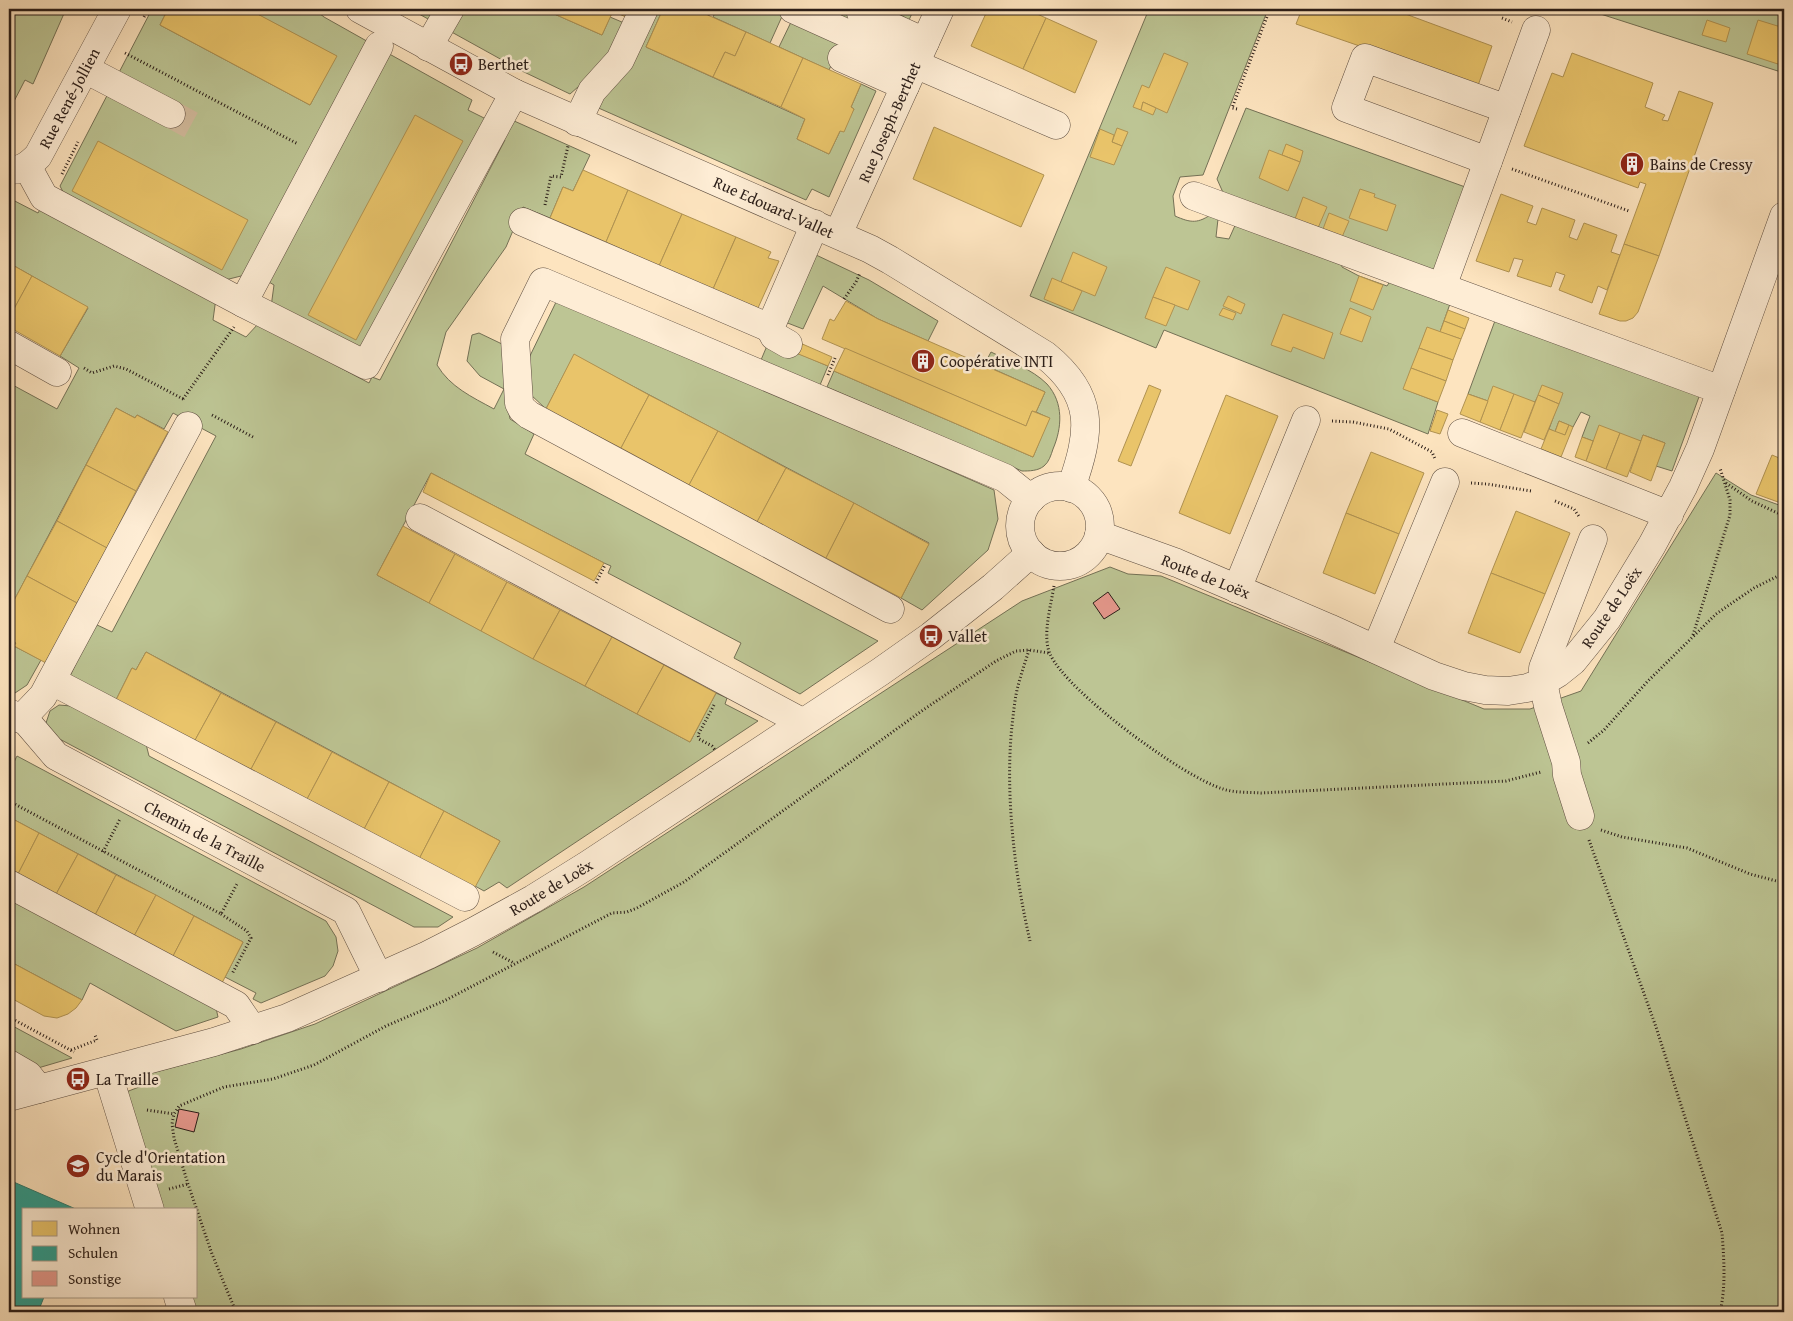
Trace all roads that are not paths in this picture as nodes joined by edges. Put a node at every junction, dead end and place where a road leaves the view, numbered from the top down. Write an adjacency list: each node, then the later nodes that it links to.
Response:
1 (116, 9): 13 (street, Rue René-Jollien)
2 (360, 9): 10 (street, Rue Edouard-Vallet)
3 (450, 9): 10 (street)
4 (644, 9): 17 (street)
5 (793, 9): 12 (street)
6 (940, 9): 12 (street, Rue Joseph-Berthet)
7 (861, 13): 12 (street)
8 (1536, 30): 15 (street)
9 (379, 46): 26 (street)
10 (428, 47): 14 (street, Rue Edouard-Vallet)
11 (842, 58): 12 (street)
12 (915, 64): 18 (street); 24 (street, Rue Joseph-Berthet)
13 (85, 69): 16 (street); 20 (street, Rue René-Jollien)
14 (514, 93): 17 (street, Rue Edouard-Vallet); 26 (street)
15 (1508, 109): 19 (street); 19 (street)
16 (171, 114)
17 (577, 122): 24 (street, Rue Edouard-Vallet)
18 (1056, 125)
19 (1488, 161): 25 (street)
20 (18, 167): 26 (street)
21 (1194, 196): 25 (street)
22 (522, 222): 24 (street, Rue Joseph-Berthet)
23 (1783, 225): 29 (street, Route de Loëx)
24 (826, 229): 34 (street, Rue Edouard-Vallet)
25 (1442, 287): 29 (street)
26 (243, 303)
27 (9, 345): 28 (street)
28 (57, 372)
29 (1721, 390): 36 (street, Route de Loëx)
30 (197, 415): 44 (street)
31 (1306, 420): 41 (street)
32 (1462, 433): 36 (street)
33 (1445, 482): 43 (street)
34 (1071, 488): 35 (street); 38 (street)
35 (1031, 499): 40 (street); 42 (street)
36 (1669, 515): 45 (street, Route de Loëx)
37 (420, 518): 47 (street)
38 (1099, 535): 40 (street); 41 (street, Route de Loëx)
39 (1593, 539): 45 (street)
40 (1031, 553): 47 (street, Route de Loëx)
41 (1237, 589): 43 (street, Route de Loëx)
42 (890, 609)
43 (1376, 649): 45 (street, Route de Loëx)
44 (52, 681): 46 (street); 50 (street)
45 (1543, 682): 48 (street)
46 (15, 716): 51 (street, Chemin de la Traille)
47 (802, 722): 51 (street, Route de Loëx)
48 (1580, 816)
49 (9, 884): 52 (street)
50 (465, 897)
51 (378, 978): 52 (street, Route de Loëx)
52 (252, 1030): 54 (street, Route de Loëx)
53 (9, 1064): 55 (street)
54 (107, 1071): 55 (street, Route de Loëx); 57 (street)
55 (39, 1089): 56 (street, Route de Loëx)
56 (9, 1097)
57 (149, 1208)
58 (178, 1298): 59 (street)
59 (183, 1312)

